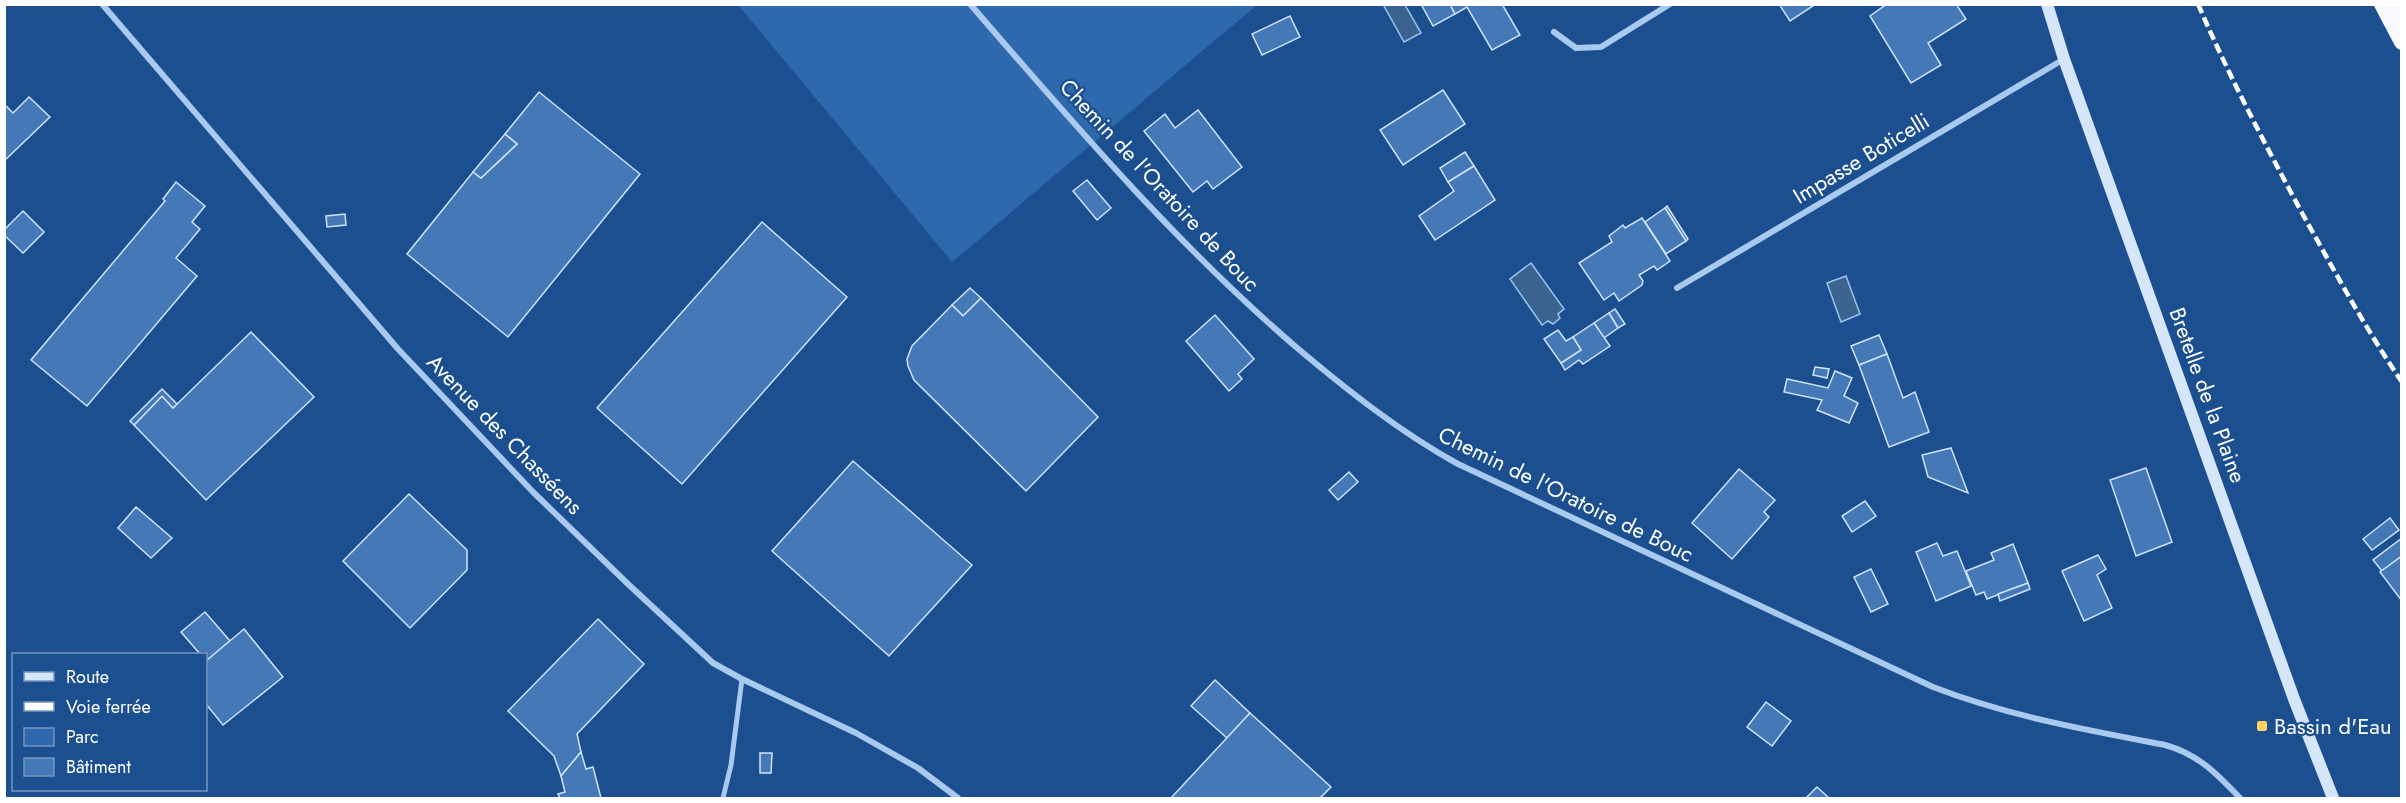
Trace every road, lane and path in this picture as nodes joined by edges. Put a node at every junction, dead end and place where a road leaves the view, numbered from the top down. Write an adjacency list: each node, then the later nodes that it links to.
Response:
1 (102, 4): 12 (street, Avenue des Chasséens)
2 (970, 4): 15 (street, Chemin de l'Oratoire de Bouc)
3 (1670, 4): 8 (street)
4 (2047, 4): 10 (main road, Bretelle de la Plaine)
5 (2382, 4): 9 (highway)
6 (2398, 4): 7 (highway)
7 (2402, 13)
8 (1554, 32)
9 (2402, 42)
10 (2064, 59): 11 (street, Impasse Boticelli); 16 (main road, Bretelle de la Plaine)
11 (1677, 288)
12 (742, 679): 13 (street); 14 (street, Avenue des Chasséens)
13 (723, 798)
14 (958, 798)
15 (2240, 798)
16 (2333, 798)

